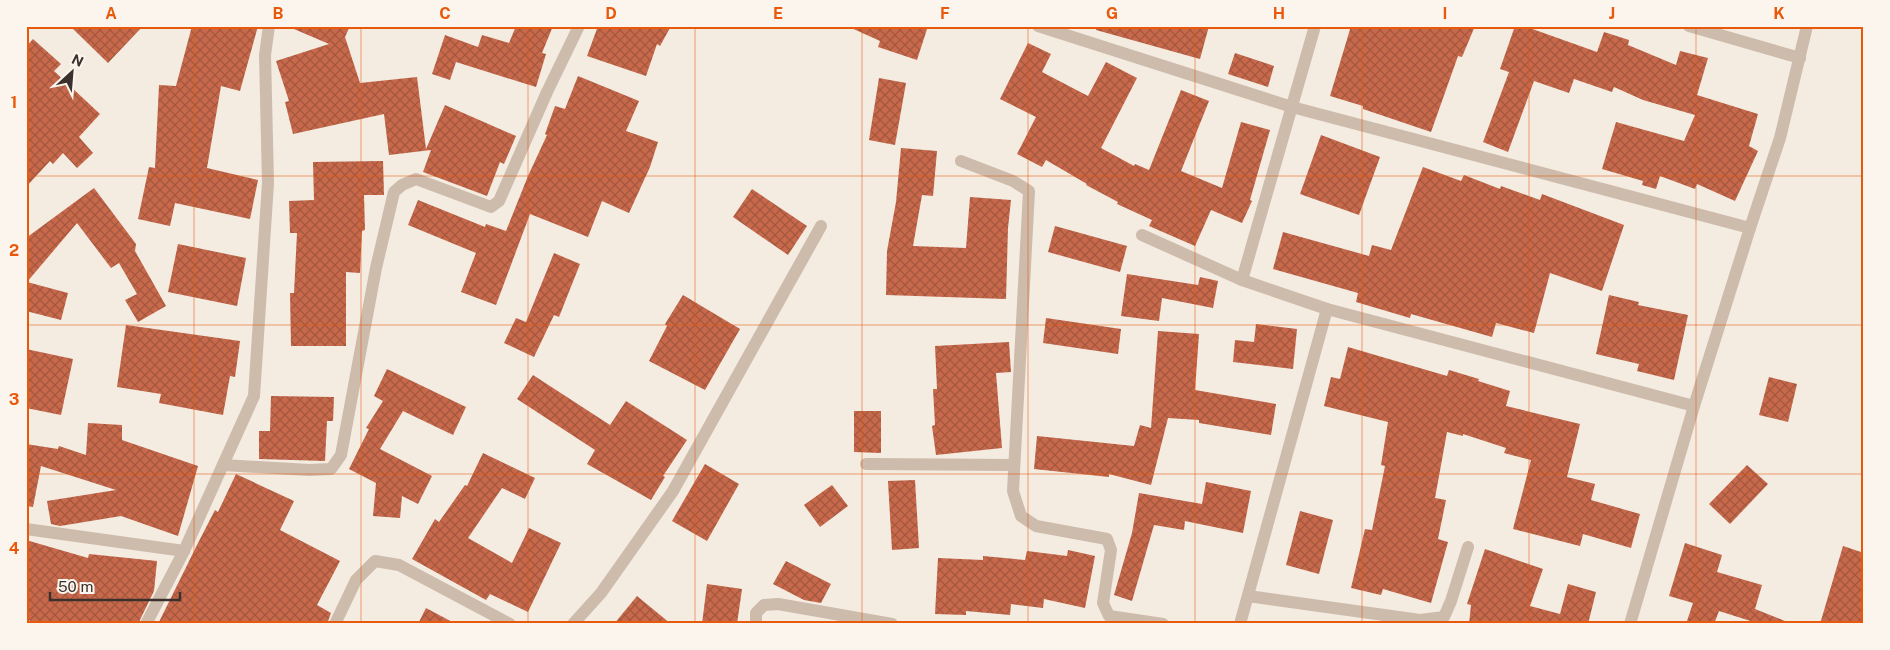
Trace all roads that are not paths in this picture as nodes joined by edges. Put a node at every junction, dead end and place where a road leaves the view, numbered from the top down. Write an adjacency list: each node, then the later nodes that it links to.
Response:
1 (269, 26): 17 (street)
2 (579, 26): 17 (street)
3 (1038, 26): 8 (street)
4 (1315, 26): 8 (street)
5 (1689, 26): 7 (street)
6 (1807, 26): 7 (street)
7 (1800, 58): 11 (street)
8 (1292, 107): 11 (street); 13 (street)
9 (961, 161): 18 (street)
10 (821, 226): 27 (street)
11 (1750, 228): 15 (street)
12 (1142, 235): 13 (street)
13 (1242, 280): 14 (street)
14 (1327, 309): 15 (street); 22 (street)
15 (1694, 406): 32 (street)
16 (866, 464): 18 (street)
17 (223, 465): 21 (street)
18 (1014, 465): 30 (street)
19 (26, 529): 21 (street)
20 (1468, 547): 22 (street)
21 (184, 551): 24 (street)
22 (1248, 596): 31 (street)
23 (486, 618): 25 (street); 26 (street)
24 (146, 624)
25 (335, 624)
26 (510, 624)
27 (573, 624)
28 (756, 624): 29 (street)
29 (892, 624)
30 (1163, 624)
31 (1240, 624)
32 (1630, 624)

